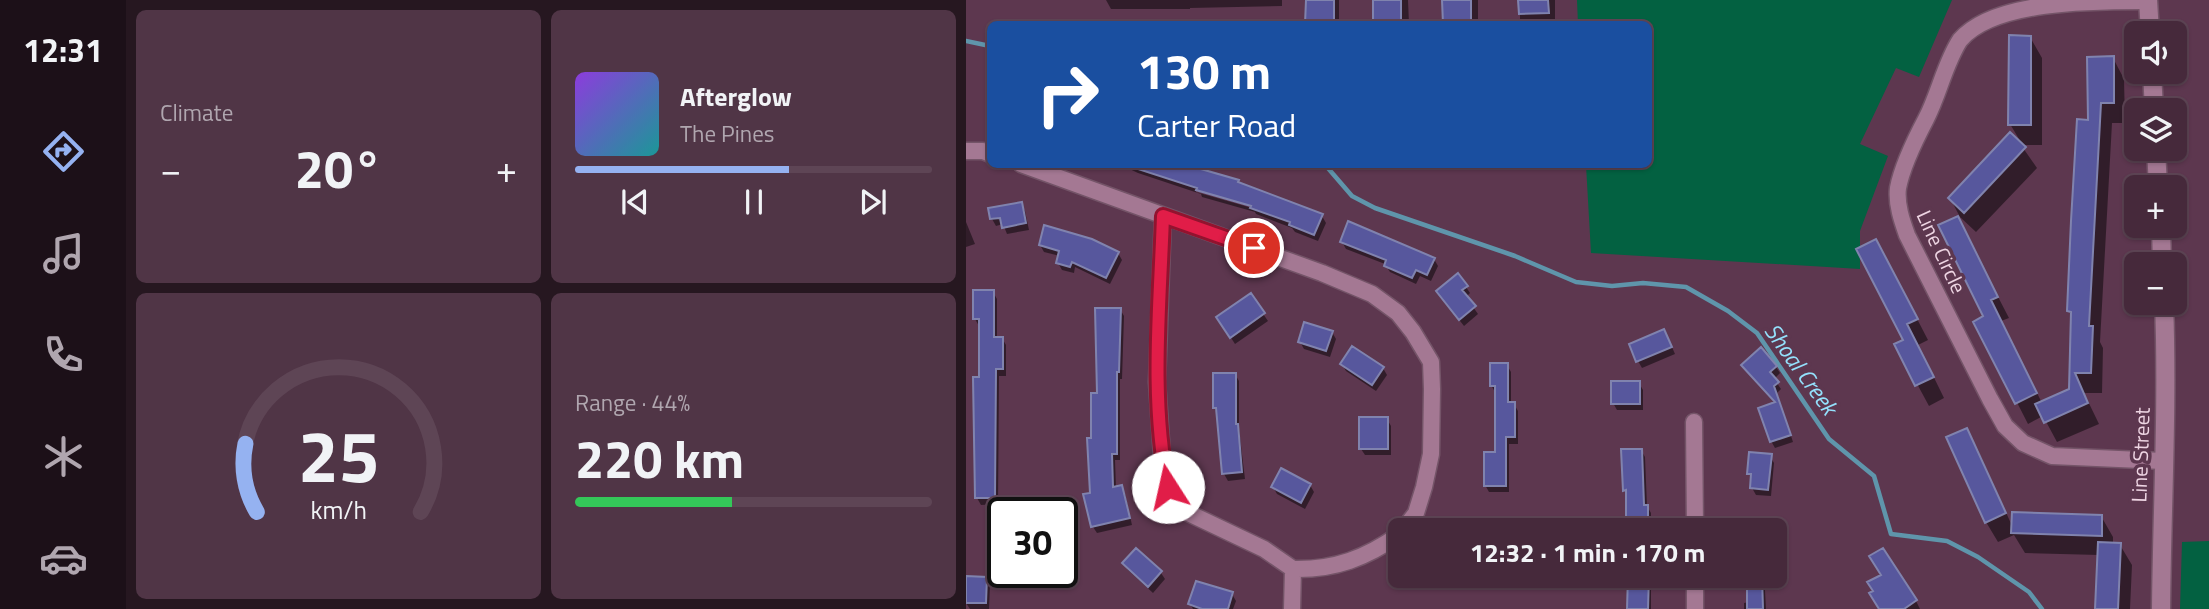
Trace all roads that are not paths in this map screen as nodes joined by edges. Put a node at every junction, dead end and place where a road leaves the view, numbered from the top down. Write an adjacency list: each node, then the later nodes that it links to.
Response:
1 (2148, 1): 2 (street); 9 (street, Line Circle)
2 (2149, 21)
3 (966, 151): 4 (street)
4 (987, 152)
5 (1032, 168): 6 (street)
6 (1163, 216): 10 (street); 13 (street)
7 (2164, 315): 9 (street, Line Street)
8 (1694, 422): 11 (street)
9 (2163, 461): 17 (street, Line Street)
10 (1412, 518)
11 (1695, 518)
12 (1388, 542): 13 (street)
13 (1293, 569): 15 (street)
14 (1695, 588): 16 (street)
15 (1293, 609)
16 (1695, 609)
17 (2161, 609)

